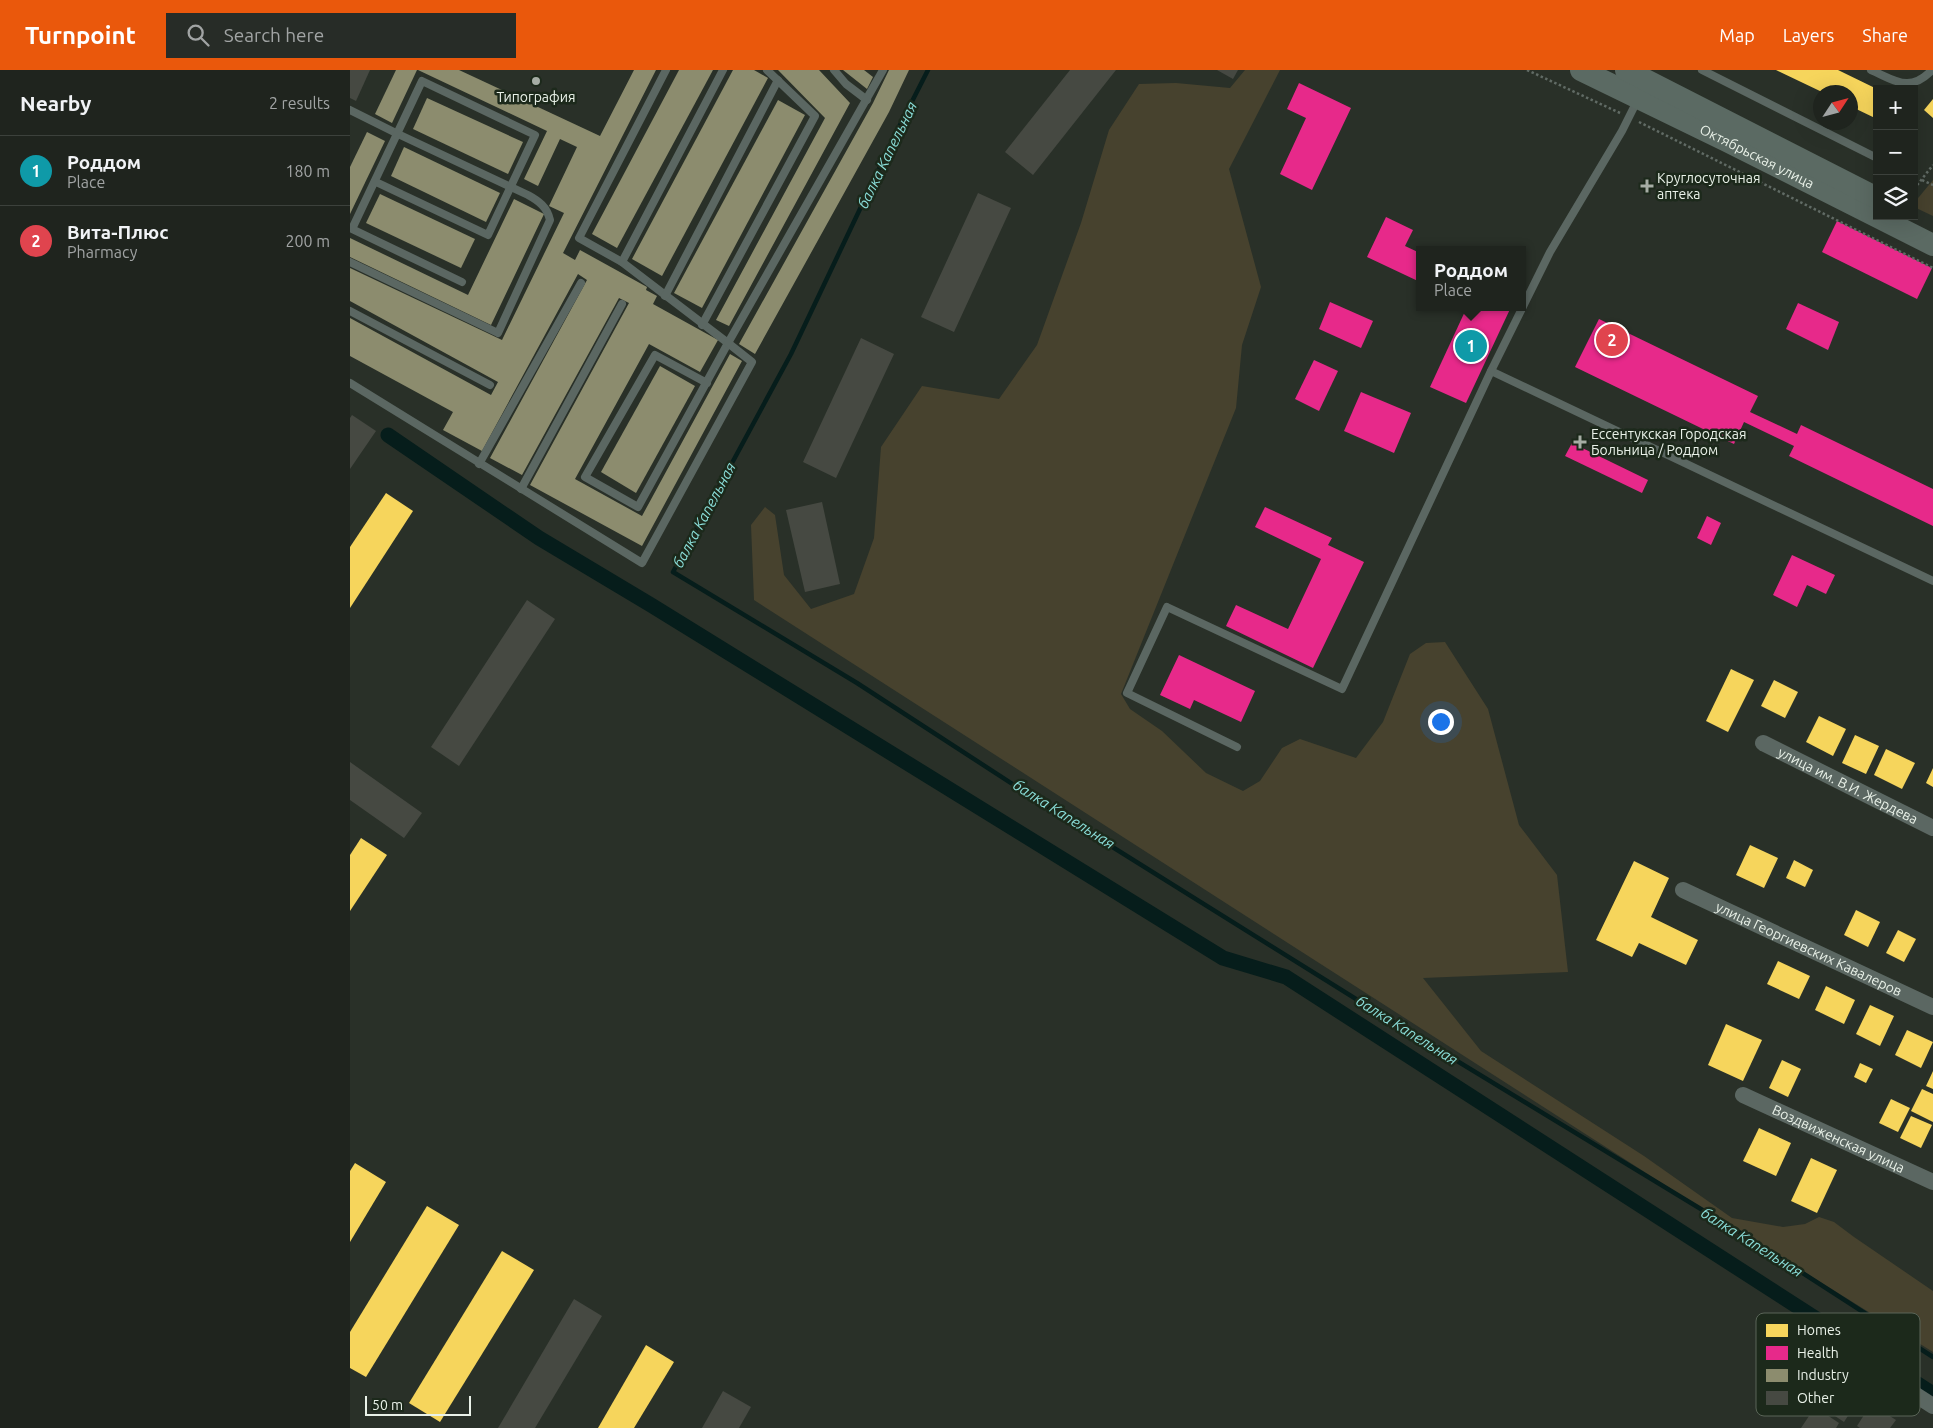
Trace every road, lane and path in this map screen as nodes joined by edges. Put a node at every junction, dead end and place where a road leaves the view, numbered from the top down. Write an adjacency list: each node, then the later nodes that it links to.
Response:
1 (666, 70): 29 (lane)
2 (723, 70): 29 (lane)
3 (767, 70): 12 (lane)
4 (834, 70): 13 (lane)
5 (883, 70): 13 (lane)
6 (1526, 70): 14 (path)
7 (1581, 70): 14 (main road, Октябрьская улица)
8 (1626, 70): 14 (main road, Октябрьская улица)
9 (1702, 70): 17 (lane)
10 (1871, 70): 11 (lane)
11 (1932, 70)
12 (778, 80): 33 (lane); 38 (lane)
13 (867, 100): 39 (lane)
14 (1641, 100): 24 (main road, Октябрьская улица); 27 (main road, Октябрьская улица); 30 (path); 34 (lane)
15 (350, 110): 16 (lane)
16 (398, 134): 20 (lane); 23 (lane); 23 (lane)
17 (1873, 156)
18 (1933, 165): 19 (path)
19 (1922, 180): 21 (path); 22 (path)
20 (376, 182): 23 (lane); 31 (lane)
21 (1918, 184)
22 (1933, 185)
23 (511, 187): 28 (lane)
24 (1873, 196)
25 (1918, 220): 26 (main road)
26 (1933, 228)
27 (1933, 245)
28 (350, 262)
29 (622, 262): 33 (lane)
30 (1933, 268)
31 (462, 282)
32 (580, 283): 44 (lane)
33 (665, 296): 38 (lane)
34 (1526, 300)
35 (622, 304): 45 (lane)
36 (350, 311): 43 (lane)
37 (1521, 311): 40 (lane)
38 (702, 325): 39 (lane)
39 (728, 343): 42 (lane); 45 (lane)
40 (1491, 371): 46 (lane); 48 (lane)
41 (350, 383): 44 (lane)
42 (706, 383): 42 (lane)
43 (490, 385)
44 (479, 464): 45 (lane)
45 (521, 489)
46 (1933, 581)
47 (1763, 743): 49 (street, улица им. В.И. Жердева)
48 (1237, 747)
49 (1933, 828)
50 (1683, 890): 51 (street, улица Георгиевских Кавалеров)
51 (1933, 1007)
52 (1743, 1095): 53 (street, Воздвиженская улица)
53 (1933, 1182)
54 (1920, 1398): 55 (street)
55 (1933, 1406)

